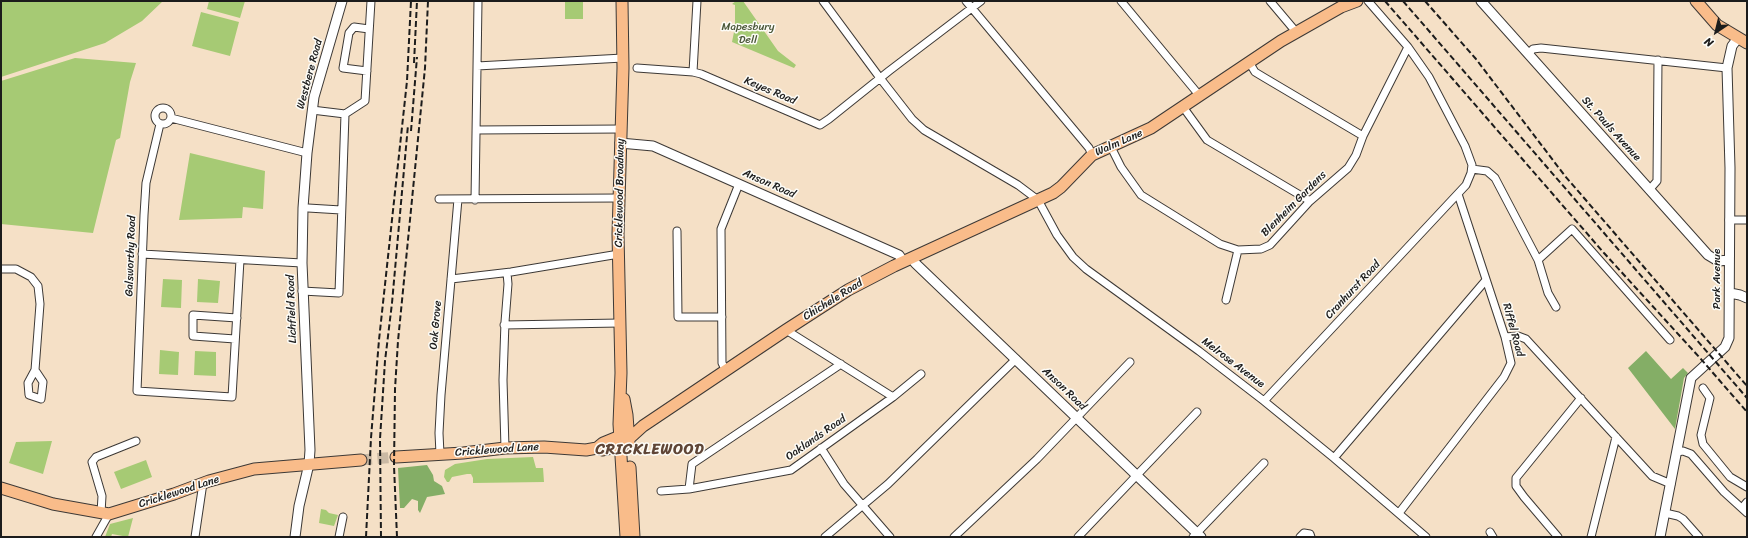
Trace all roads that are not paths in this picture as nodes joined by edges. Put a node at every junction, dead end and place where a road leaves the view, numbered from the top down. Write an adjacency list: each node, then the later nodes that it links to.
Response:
1 (342, 1): 32 (street, Westbere Road)
2 (371, 1): 16 (street)
3 (478, 1): 24 (street)
4 (622, 1): 21 (main road, Cricklewood Broadway)
5 (697, 1): 28 (street)
6 (823, 1): 29 (street)
7 (966, 1): 15 (street)
8 (981, 1): 15 (street)
9 (1120, 1): 30 (street)
10 (1270, 1): 17 (street)
11 (1357, 1): 17 (main road, Walm Lane)
12 (1368, 1): 19 (street)
13 (1482, 1): 20 (street, St. Pauls Avenue)
14 (1696, 1): 18 (main road)
15 (971, 7): 29 (street); 42 (street)
16 (369, 29): 27 (street); 27 (street)
17 (1297, 33): 23 (main road, Walm Lane)
18 (1742, 40): 26 (street, Park Avenue)
19 (1408, 47): 38 (street, Blenheim Gardens); 43 (street)
20 (1528, 54): 22 (street); 45 (street, St. Pauls Avenue)
21 (623, 58): 24 (street); 37 (main road, Cricklewood Broadway)
22 (1658, 60): 26 (street); 45 (street)
23 (1249, 62): 30 (main road, Walm Lane); 38 (street)
24 (477, 66): 36 (street)
25 (637, 68): 28 (street, Keyes Road)
26 (1727, 68): 55 (street, Park Avenue)
27 (367, 71): 33 (street)
28 (693, 72): 29 (street, Keyes Road)
29 (880, 78): 51 (street)
30 (1199, 95): 31 (main road, Walm Lane)
31 (1183, 106): 40 (main road, Walm Lane); 52 (street)
32 (312, 110): 33 (street); 41 (street, Westbere Road)
33 (345, 114): 54 (street)
34 (171, 118): 35 (street); 35 (street, Galsworthy Road); 41 (street)
35 (160, 124): 59 (street, Galsworthy Road)
36 (476, 130): 37 (street); 50 (street)
37 (621, 130): 39 (main road, Cricklewood Broadway)
38 (1363, 136): 52 (street, Blenheim Gardens)
39 (620, 142): 44 (street, Anson Road); 47 (main road, Cricklewood Broadway)
40 (1111, 146): 42 (main road, Walm Lane); 58 (street, Blenheim Gardens)
41 (307, 153): 65 (street, Lichfield Road)
42 (1092, 155): 51 (main road, Walm Lane)
43 (1472, 169): 46 (street, Cranhurst Road); 63 (street)
44 (739, 184): 62 (street, Anson Road); 75 (street)
45 (1649, 190): 64 (street, St. Pauls Avenue)
46 (1458, 194): 69 (street, Riffel Road); 92 (street, Cranhurst Road)
47 (619, 198): 50 (street); 60 (main road, Cricklewood Broadway)
48 (439, 199): 49 (street)
49 (458, 199): 50 (street); 68 (street, Oak Grove)
50 (475, 200)
51 (1038, 200): 62 (main road, Chichele Road); 92 (street, Melrose Avenue)
52 (1310, 202): 58 (street, Blenheim Gardens)
53 (308, 208): 54 (street)
54 (341, 210): 70 (street)
55 (1729, 220): 56 (street); 64 (street, Park Avenue)
56 (1747, 220)
57 (676, 231): 75 (street)
58 (1238, 250): 73 (street)
59 (142, 254): 61 (street); 81 (street, Galsworthy Road)
60 (619, 254): 67 (street); 77 (main road, Cricklewood Broadway)
61 (240, 260): 65 (street); 76 (street)
62 (908, 260): 79 (main road, Chichele Road); 83 (street, Anson Road)
63 (1538, 260): 74 (street); 82 (street)
64 (1729, 260): 71 (street, Park Avenue)
65 (302, 263): 70 (street, Lichfield Road)
66 (1, 269): 86 (street)
67 (507, 273): 68 (street); 78 (street)
68 (451, 279): 101 (street, Oak Grove)
69 (1486, 280): 80 (street, Riffel Road); 103 (street)
70 (302, 291): 106 (street, Lichfield Road)
71 (1730, 293): 72 (street); 100 (street, Park Avenue)
72 (1747, 298)
73 (1226, 300)
74 (1556, 307)
75 (722, 317): 87 (street)
76 (237, 318): 81 (street); 81 (street)
77 (620, 323): 78 (street); 95 (main road, Cricklewood Broadway)
78 (504, 326): 98 (street)
79 (786, 330): 85 (street); 87 (main road, Chichele Road)
80 (1505, 337): 91 (street); 118 (street, Riffel Road)
81 (236, 339)
82 (1670, 340)
83 (1016, 359): 94 (street, Anson Road); 115 (street)
84 (1130, 362): 94 (street)
85 (841, 364): 90 (street); 112 (street)
86 (35, 370)
87 (726, 371): 95 (main road, Chichele Road)
88 (921, 374): 90 (street, Oaklands Road)
89 (1703, 388): 110 (street)
90 (893, 397): 99 (street, Oaklands Road)
91 (1581, 398): 96 (street); 135 (street)
92 (1264, 401): 103 (street, Melrose Avenue)
93 (1197, 412): 107 (street)
94 (1077, 418): 107 (street, Anson Road); 130 (street)
95 (624, 437): 98 (main road, Cricklewood Lane); 126 (main road, Cricklewood Broadway); 127 (main road, Cricklewood Broadway)
96 (1616, 437): 109 (street); 136 (street)
97 (136, 441): 117 (street)
98 (505, 448): 101 (main road, Cricklewood Lane)
99 (821, 448): 112 (street, Oaklands Road); 115 (street)
100 (1677, 452): 109 (street, Park Avenue); 116 (street)
101 (440, 454): 102 (main road, Cricklewood Lane)
102 (396, 457)
103 (1334, 458): 118 (street, Melrose Avenue)
104 (361, 460): 106 (main road, Cricklewood Lane)
105 (1264, 463): 121 (street)
106 (309, 464): 108 (main road, Cricklewood Lane); 124 (street, Lichfield Road)
107 (1137, 476): 121 (street, Anson Road); 131 (street)
108 (203, 483): 117 (main road, Cricklewood Lane); 123 (street)
109 (1671, 484): 119 (street, Park Avenue)
110 (1747, 487)
111 (1, 488): 117 (main road, Cricklewood Lane)
112 (689, 489): 113 (street, Oaklands Road)
113 (661, 491)
114 (1747, 502): 116 (street)
115 (863, 505): 128 (street); 129 (street)
116 (1745, 511)
117 (105, 513): 122 (street)
118 (1399, 513): 134 (street, Melrose Avenue)
119 (1665, 513): 137 (street, Park Avenue); 138 (street)
120 (343, 517): 125 (street)
121 (1197, 536)
122 (96, 537)
123 (195, 537)
124 (295, 537)
125 (339, 537)
126 (626, 537)
127 (634, 537)
128 (825, 537)
129 (890, 537)
130 (954, 537)
131 (1078, 537)
132 (1300, 537): 133 (street)
133 (1311, 537)
134 (1426, 537)
135 (1558, 537)
136 (1591, 537)
137 (1660, 537)
138 (1699, 537)

